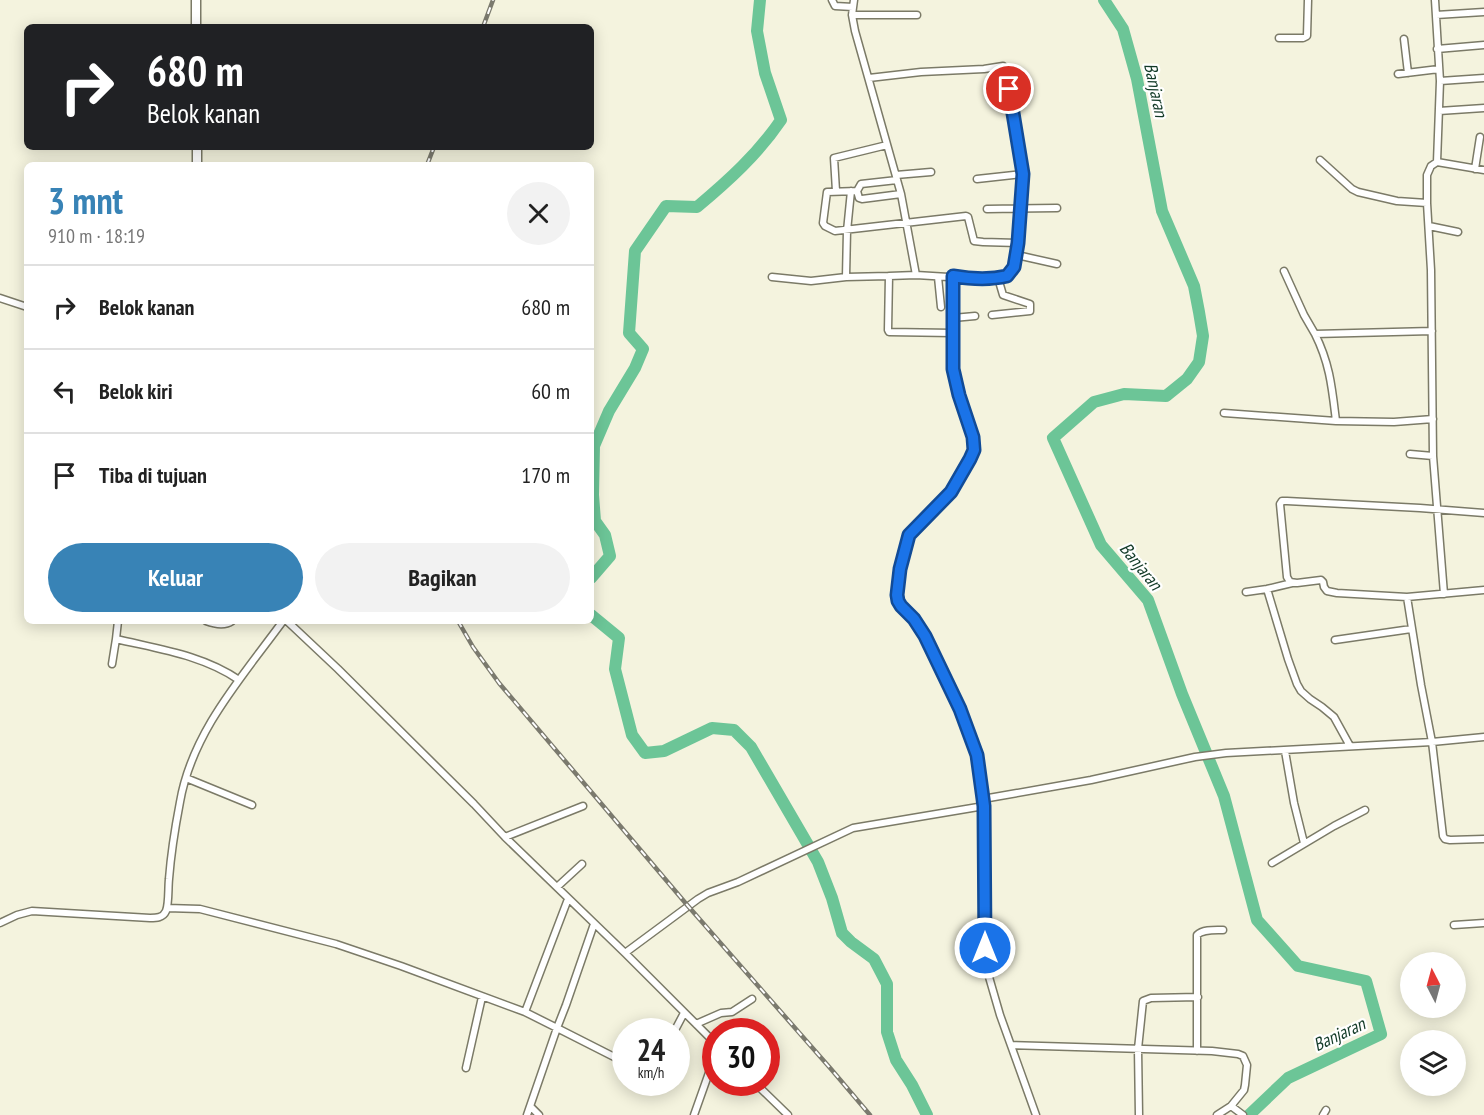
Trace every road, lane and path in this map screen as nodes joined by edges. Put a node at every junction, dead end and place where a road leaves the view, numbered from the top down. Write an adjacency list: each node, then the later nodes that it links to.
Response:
1 (196, 0): 9 (street)
2 (832, 0): 5 (street)
3 (1308, 0): 10 (street)
4 (1435, 0): 8 (street)
5 (853, 7): 7 (street); 17 (street)
6 (1484, 12): 8 (street)
7 (917, 15)
8 (1436, 15): 13 (street)
9 (196, 24)
10 (1279, 38)
11 (1404, 39): 15 (street)
12 (1484, 45): 13 (street)
13 (1437, 49): 14 (street)
14 (1439, 69): 15 (street); 19 (street)
15 (1408, 73): 16 (street)
16 (1398, 74)
17 (869, 78): 23 (street); 29 (street)
18 (1484, 78): 19 (street)
19 (1440, 81): 21 (street)
20 (1484, 108): 21 (street)
21 (1439, 111): 25 (street)
22 (1480, 137): 26 (street)
23 (886, 145): 30 (street); 32 (street)
24 (1320, 160): 35 (street)
25 (1437, 162): 26 (street); 35 (street)
26 (1475, 169): 27 (street)
27 (1484, 170)
28 (931, 172): 30 (street)
29 (1023, 174): 31 (street); 36 (street)
30 (896, 178): 33 (street); 34 (street)
31 (977, 179)
32 (836, 191): 33 (street); 41 (street)
33 (854, 191): 34 (street); 41 (street)
34 (901, 194): 39 (street)
35 (1427, 203): 40 (street)
36 (1021, 208): 37 (street); 38 (street); 43 (street)
37 (1057, 208)
38 (987, 209)
39 (906, 222): 41 (street); 43 (street); 47 (street)
40 (1429, 226): 42 (street); 60 (street)
41 (847, 231): 52 (street)
42 (1458, 232)
43 (1018, 243): 44 (street)
44 (1017, 255): 45 (street); 53 (street)
45 (1057, 264)
46 (1284, 271): 62 (street)
47 (916, 275): 48 (street); 49 (street)
48 (889, 276): 52 (street); 61 (street)
49 (938, 276): 50 (street); 56 (street)
50 (953, 276): 53 (street); 59 (street)
51 (772, 277): 52 (street)
52 (846, 277)
53 (998, 278): 57 (street)
54 (0, 297): 55 (street)
55 (24, 307)
56 (941, 307)
57 (992, 315)
58 (975, 316): 59 (street)
59 (953, 318): 61 (street)
60 (1432, 331): 62 (street); 64 (street)
61 (953, 333): 89 (street)
62 (1315, 334): 65 (street)
63 (1224, 413): 65 (street)
64 (1433, 419): 65 (street); 67 (street)
65 (1336, 421)
66 (1410, 454): 67 (street)
67 (1433, 456): 68 (street)
68 (1438, 510): 69 (street); 70 (street); 74 (street)
69 (1484, 513)
70 (1292, 583): 71 (street); 75 (street)
71 (1267, 589): 73 (street); 86 (street)
72 (1484, 590): 74 (street)
73 (1246, 592)
74 (1444, 594): 75 (street)
75 (1407, 597): 79 (street)
76 (118, 624): 80 (street)
77 (283, 624): 83 (street)
78 (288, 624): 93 (street)
79 (1411, 629): 81 (street); 85 (street)
80 (116, 639): 82 (street); 83 (street)
81 (1335, 640)
82 (112, 664)
83 (239, 680): 88 (street)
84 (1484, 737): 85 (street)
85 (1432, 742): 86 (street); 94 (street)
86 (1350, 746): 87 (street)
87 (1286, 751): 89 (street); 95 (street)
88 (186, 778): 90 (street); 100 (street)
89 (983, 803): 106 (street); 116 (street)
90 (252, 805)
91 (583, 806): 93 (street)
92 (1365, 810): 95 (street)
93 (505, 837): 98 (street)
94 (1484, 838)
95 (1304, 843): 96 (street)
96 (1272, 863)
97 (582, 864): 98 (street)
98 (557, 888): 99 (street)
99 (568, 899): 103 (street); 110 (street)
100 (167, 908): 101 (street); 107 (street)
101 (0, 922)
102 (1484, 923): 104 (street)
103 (594, 924): 106 (street); 114 (street)
104 (1454, 925)
105 (1223, 930): 108 (street)
106 (625, 953): 111 (street)
107 (483, 997): 110 (street); 120 (street)
108 (1198, 997): 117 (street); 118 (street)
109 (752, 999): 113 (street)
110 (525, 1012): 114 (street)
111 (684, 1013): 112 (street); 113 (street)
112 (681, 1018)
113 (696, 1024): 115 (street)
114 (557, 1028): 119 (street); 123 (street)
115 (702, 1030)
116 (1011, 1045): 117 (street); 129 (street)
117 (1138, 1049): 118 (street); 130 (street)
118 (1197, 1051): 124 (street)
119 (612, 1056)
120 (466, 1068)
121 (702, 1092): 127 (street)
122 (768, 1096): 128 (street)
123 (531, 1107): 125 (street); 126 (street)
124 (1234, 1108): 131 (street); 132 (street)
125 (527, 1115)
126 (539, 1115)
127 (694, 1115)
128 (788, 1115)
129 (1036, 1115)
130 (1139, 1115)
131 (1217, 1115)
132 (1243, 1115)

